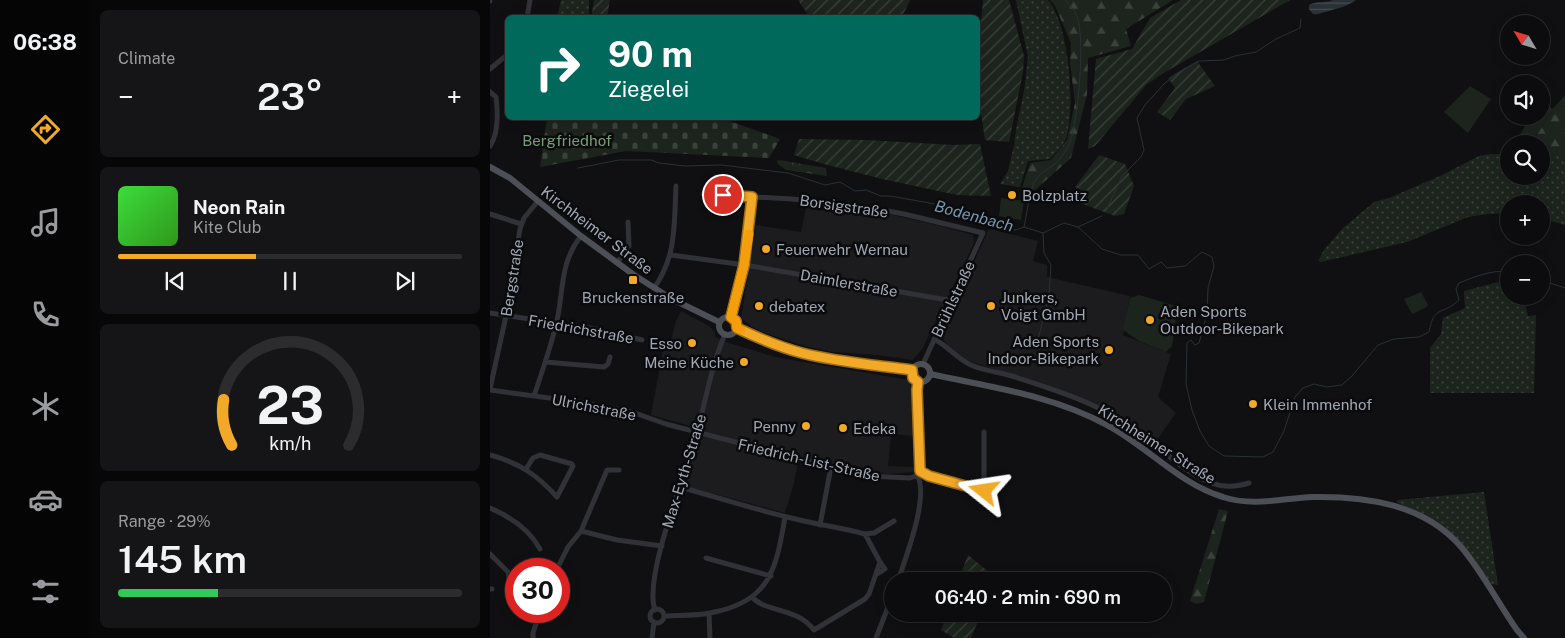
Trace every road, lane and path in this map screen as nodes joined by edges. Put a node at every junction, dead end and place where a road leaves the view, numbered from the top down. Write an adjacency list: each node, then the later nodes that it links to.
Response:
1 (530, 0): 2 (street)
2 (528, 15)
3 (505, 56): 4 (street)
4 (490, 69)
5 (490, 92): 6 (street)
6 (490, 146)
7 (490, 167): 11 (main road, Kirchheimer Straße)
8 (676, 186): 17 (street)
9 (703, 194): 10 (street, Borsigstraße)
10 (752, 197): 15 (street, Borsigstraße); 19 (street)
11 (538, 201): 14 (street, Bergstraße); 16 (main road, Kirchheimer Straße)
12 (490, 214): 14 (street)
13 (628, 222): 18 (street)
14 (521, 224): 23 (street, Bergstraße)
15 (983, 233): 21 (street, Brühlstraße)
16 (581, 236): 18 (main road, Kirchheimer Straße); 26 (street)
17 (671, 255): 19 (street, Daimlerstraße); 20 (street)
18 (617, 263): 20 (main road, Kirchheimer Straße)
19 (744, 265): 21 (street, Daimlerstraße); 24 (street)
20 (654, 288): 25 (main road, Kirchheimer Straße)
21 (953, 301): 29 (street, Brühlstraße)
22 (490, 313): 23 (street, Friedrichstraße)
23 (506, 316): 26 (street, Friedrichstraße); 34 (street, Bergstraße)
24 (731, 317): 25 (main road); 27 (main road)
25 (719, 322): 28 (main road)
26 (556, 324): 30 (street, Friedrichstraße); 32 (street)
27 (737, 328): 28 (main road); 35 (main road)
28 (724, 334): 41 (street, Max-Eyth-Straße)
29 (934, 339): 33 (street, Brühlstraße); 47 (street)
30 (642, 340)
31 (610, 357): 32 (street)
32 (545, 362): 39 (street)
33 (924, 364): 35 (main road); 36 (main road)
34 (493, 366): 38 (street, Bergstraße)
35 (912, 370): 37 (main road)
36 (930, 374): 37 (main road); 74 (main road, Kirchheimer Straße)
37 (918, 382): 46 (street)
38 (490, 390): 39 (street, Ulrichstraße)
39 (534, 396): 41 (street, Ulrichstraße)
40 (984, 432): 46 (street)
41 (697, 433): 43 (street, Friedrich-List-Straße); 48 (street, Max-Eyth-Straße)
42 (490, 455): 44 (street)
43 (831, 468): 46 (street, Friedrich-List-Straße); 52 (street)
44 (526, 469): 44 (street)
45 (619, 470): 53 (street)
46 (918, 473): 61 (street)
47 (1249, 483)
48 (680, 487): 50 (street); 55 (street, Max-Eyth-Straße)
49 (490, 508): 56 (street)
50 (785, 517): 52 (street); 62 (street)
51 (894, 521): 54 (street)
52 (820, 525): 54 (street)
53 (581, 532): 55 (street); 58 (street)
54 (865, 534): 63 (street)
55 (662, 546): 64 (street, Max-Eyth-Straße)
56 (540, 549)
57 (490, 554): 60 (street)
58 (562, 558)
59 (706, 558): 62 (street)
60 (505, 569)
61 (901, 572)
62 (770, 576): 63 (street)
63 (752, 597): 65 (street)
64 (655, 610): 66 (street); 68 (street)
65 (709, 614): 66 (street); 72 (street)
66 (664, 616): 68 (street)
67 (884, 618): 73 (street)
68 (654, 622): 71 (street)
69 (536, 623): 70 (street)
70 (533, 638)
71 (652, 638)
72 (710, 638)
73 (876, 638)
74 (1524, 638)

